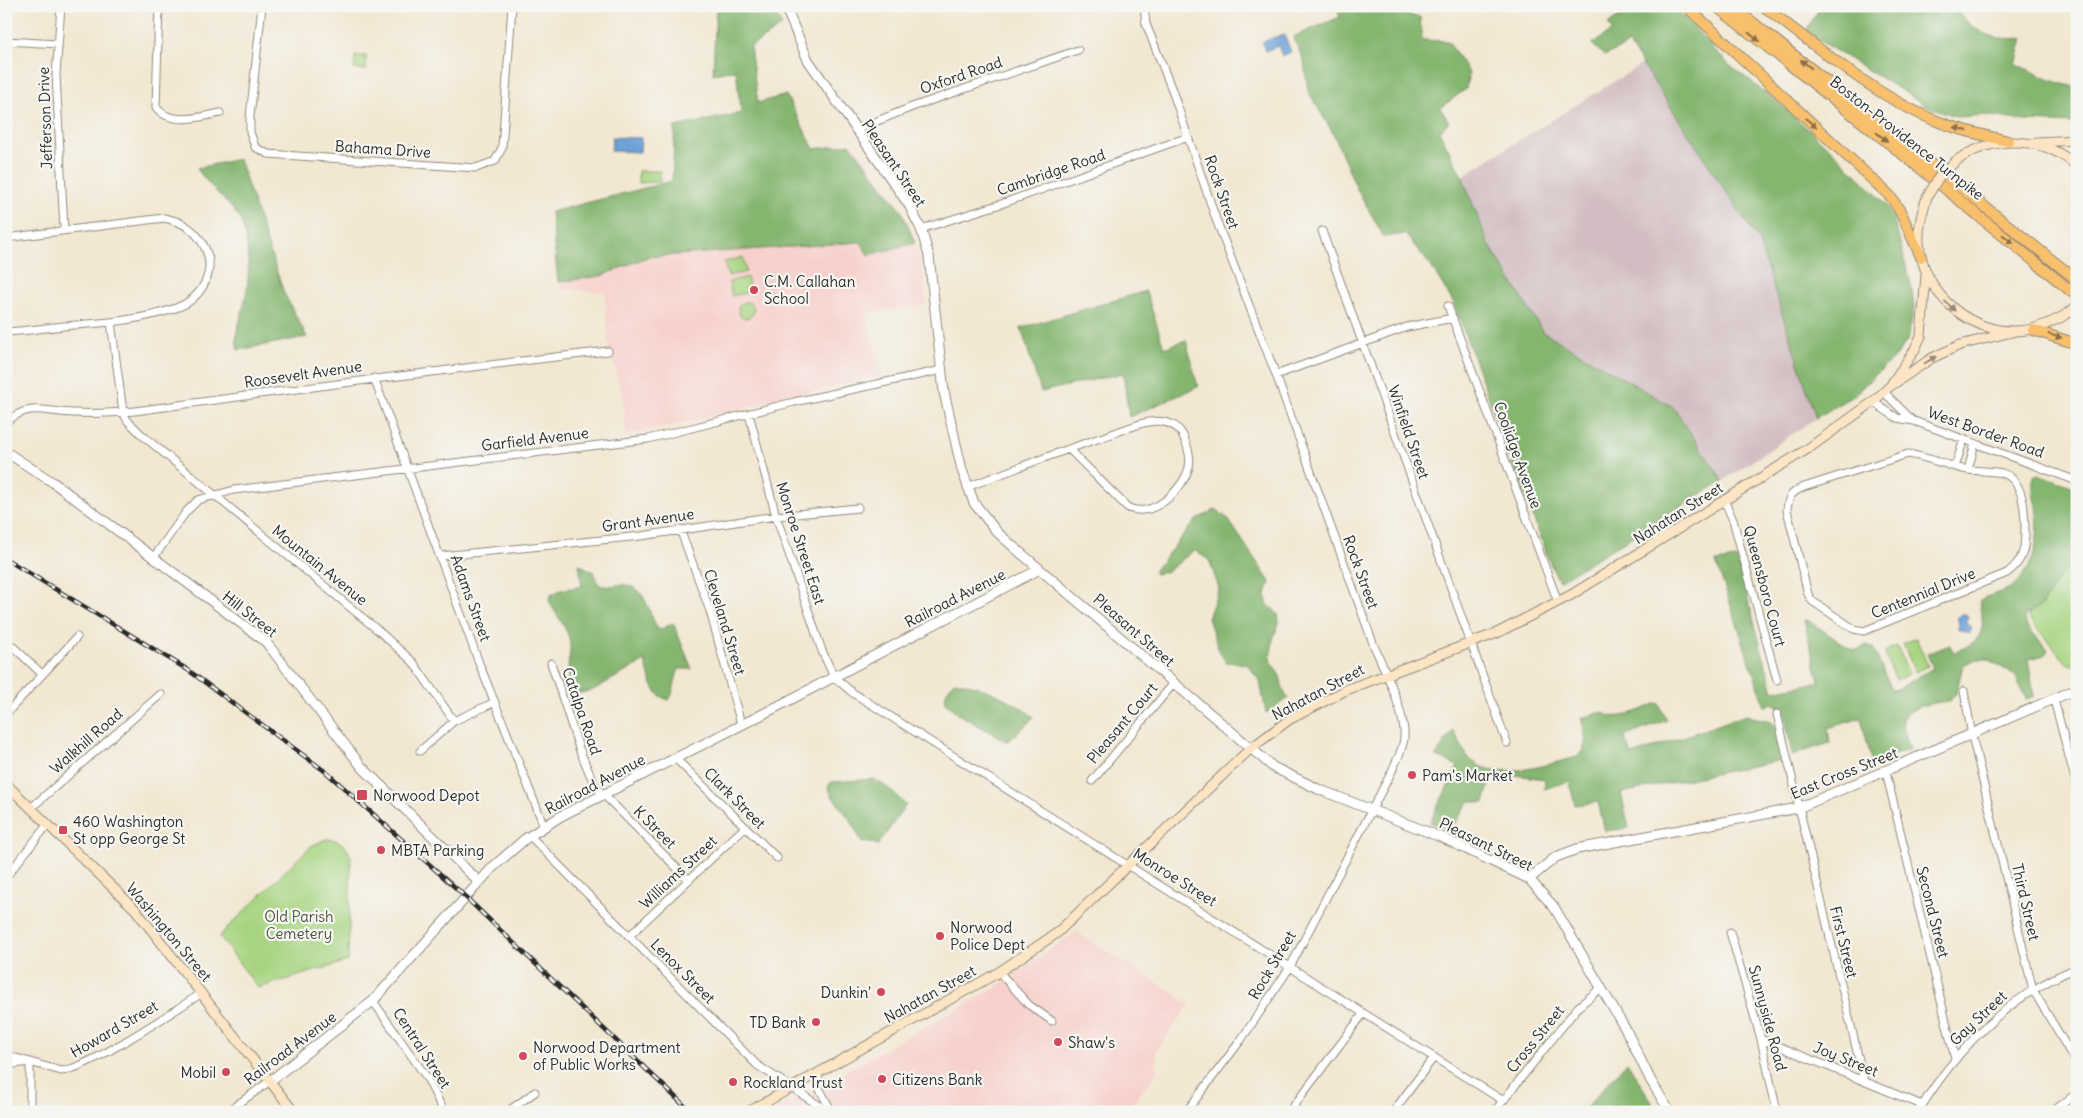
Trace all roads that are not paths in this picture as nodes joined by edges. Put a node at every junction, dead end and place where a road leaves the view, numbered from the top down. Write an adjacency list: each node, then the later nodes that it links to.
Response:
1 (61, 6): 12 (street, Jefferson Drive)
2 (159, 6): 14 (street)
3 (262, 6): 4 (street, Bahama Drive)
4 (512, 6)
5 (785, 6): 15 (street, Pleasant Street)
6 (1144, 6): 16 (street, Rock Street)
7 (1686, 6): 25 (main road, one-way to 25)
8 (1716, 6): 28 (main road, Boston-Providence Turnpike, one-way to 28)
9 (1732, 6): 27 (main road, Boston-Providence Turnpike, one-way to 9)
10 (1763, 6): 18 (main road, one-way to 10)
11 (6, 41): 12 (street)
12 (58, 44): 21 (street, Jefferson Drive)
13 (1078, 50): 15 (street, Oxford Road)
14 (220, 113)
15 (855, 130): 22 (street, Pleasant Street)
16 (1188, 137): 22 (street, Cambridge Road); 40 (street, Rock Street)
17 (2077, 140): 19 (main road)
18 (2008, 141): 19 (main road); 25 (main road, bridge)
19 (2026, 142): 20 (main road)
20 (2077, 166)
21 (64, 229): 24 (street); 32 (street)
22 (921, 229): 39 (street, Pleasant Street)
23 (1322, 231): 36 (street, Winfield Street)
24 (6, 238)
25 (1921, 256): 26 (main road)
26 (1926, 273): 34 (main road, one-way to 34); 42 (main road, Nahatan Street)
27 (2077, 280)
28 (2077, 296)
29 (1448, 306): 31 (street, Coolidge Avenue)
30 (2077, 306): 33 (main road)
31 (1453, 318): 36 (street); 65 (street, Coolidge Avenue)
32 (111, 322): 35 (street); 44 (street)
33 (2033, 330): 34 (main road); 37 (main road, one-way to 37)
34 (2016, 331): 42 (main road, Nahatan Street, one-way to 34)
35 (6, 332)
36 (1363, 342): 40 (street); 68 (street, Winfield Street)
37 (2077, 344)
38 (608, 351): 41 (street, Roosevelt Avenue)
39 (942, 370): 45 (street, Garfield Avenue); 56 (street, Pleasant Street)
40 (1276, 375): 71 (street, Rock Street)
41 (374, 378): 44 (street, Roosevelt Avenue); 53 (street, Adams Street)
42 (1886, 390): 43 (main road, Nahatan Street); 46 (street)
43 (1873, 402): 46 (street, West Border Road); 58 (main road, Nahatan Street)
44 (123, 412): 47 (street, Roosevelt Avenue); 57 (street, Mountain Avenue)
45 (750, 414): 53 (street, Garfield Avenue); 60 (street, Monroe Street East)
46 (1914, 421): 48 (street, West Border Road)
47 (6, 422)
48 (1964, 439): 49 (street, West Border Road); 52 (street)
49 (1976, 443): 54 (street); 55 (street, West Border Road)
50 (1069, 449): 50 (street); 56 (street)
51 (6, 452): 63 (street, Hill Street)
52 (1955, 467): 54 (street, Centennial Drive); 54 (street, Centennial Drive)
53 (407, 469): 57 (street, Garfield Avenue); 62 (street, Adams Street)
54 (1968, 470)
55 (2077, 481)
56 (967, 487): 64 (street, Pleasant Street)
57 (214, 495): 63 (street, Garfield Avenue); 82 (street, Mountain Avenue)
58 (1724, 500): 65 (main road, Nahatan Street); 73 (street, Queensboro Court)
59 (858, 508): 60 (street, Grant Avenue)
60 (776, 516): 61 (street, Grant Avenue); 72 (street, Monroe Street East)
61 (680, 529): 62 (street, Grant Avenue); 83 (street, Cleveland Street)
62 (441, 556): 79 (street, Adams Street)
63 (154, 557): 106 (street, Hill Street)
64 (1040, 569): 72 (street, Railroad Avenue); 74 (street, Pleasant Street)
65 (1558, 602): 68 (main road, Nahatan Street)
66 (77, 637): 70 (street)
67 (6, 640): 70 (street)
68 (1471, 643): 71 (main road, Nahatan Street); 85 (street, Winfield Street)
69 (551, 663): 93 (street, Catalpa Road)
70 (42, 674): 80 (street)
71 (1386, 674): 86 (main road, Nahatan Street); 96 (street, Rock Street)
72 (834, 677): 83 (street, Railroad Avenue); 102 (street, Monroe Street)
73 (1777, 680)
74 (1174, 683): 86 (street, Pleasant Street); 90 (street, Pleasant Court)
75 (2077, 689): 78 (street, East Cross Street)
76 (1964, 691): 84 (street, Third Street)
77 (161, 694): 94 (street, Walkhill Road)
78 (2054, 700): 84 (street, East Cross Street); 92 (street)
79 (495, 702): 82 (street); 98 (street, Adams Street)
80 (6, 714)
81 (1777, 714): 95 (street, First Street)
82 (454, 721): 87 (street)
83 (741, 724): 88 (street, Railroad Avenue)
84 (1972, 736): 89 (street, East Cross Street); 113 (street, Third Street)
85 (1507, 743)
86 (1250, 749): 96 (street, Pleasant Street); 102 (main road, Nahatan Street)
87 (420, 751)
88 (675, 758): 93 (street, Railroad Avenue); 99 (street, Clark Street)
89 (1886, 772): 95 (street, East Cross Street); 121 (street, Second Street)
90 (1092, 781)
91 (6, 784): 94 (main road, Washington Street)
92 (2077, 786)
93 (602, 794): 98 (street, Railroad Avenue); 105 (street, K Street)
94 (31, 808): 97 (main road, Washington Street)
95 (1798, 808): 104 (street, East Cross Street); 127 (street, First Street)
96 (1372, 810): 104 (street, Pleasant Street); 109 (street, Rock Street)
97 (48, 824): 103 (street); 114 (main road, Washington Street)
98 (544, 826): 100 (street, Railroad Avenue)
99 (744, 828): 101 (street, Clark Street); 105 (street, Williams Street)
100 (530, 836): 106 (street, Railroad Avenue); 108 (street, Lenox Street)
101 (777, 858)
102 (1129, 865): 109 (street, Monroe Street); 111 (main road, Nahatan Street)
103 (6, 877)
104 (1529, 879): 112 (street, Pleasant Street)
105 (689, 880): 108 (street, Williams Street)
106 (479, 882): 115 (street, Railroad Avenue)
107 (1730, 932): 118 (street, Sunnyside Road)
108 (629, 936): 128 (street, Lenox Street)
109 (1290, 967): 116 (street, Monroe Street); 140 (street, Rock Street)
110 (2077, 968): 113 (street, Gay Street)
111 (1000, 972): 117 (street); 125 (main road, Nahatan Street)
112 (1601, 988): 131 (street, Cross Street); 144 (street, Pleasant Street)
113 (2033, 990): 121 (street, Gay Street); 123 (street, Third Street)
114 (202, 993): 122 (street, Howard Street); 126 (main road, Washington Street)
115 (373, 1001): 126 (street, Railroad Avenue); 136 (street, Central Street)
116 (1363, 1014): 120 (street, Monroe Street); 141 (street)
117 (1052, 1021)
118 (1760, 1039): 127 (street, Joy Street); 145 (street, Sunnyside Road)
119 (6, 1055): 122 (street, Howard Street)
120 (1434, 1057): 131 (street, Monroe Street); 142 (street)
121 (1955, 1059): 132 (street, Gay Street)
122 (30, 1062): 124 (street); 133 (street)
123 (2077, 1064)
124 (6, 1065)
125 (818, 1072): 128 (main road, Nahatan Street); 139 (street, Lenox Street)
126 (270, 1081): 134 (street, Railroad Avenue); 135 (main road, Washington Street)
127 (1864, 1081): 132 (street, Joy Street)
128 (791, 1088): 138 (main road, Nahatan Street); 139 (street, Lenox Street)
129 (535, 1092): 137 (street)
130 (2077, 1093): 146 (street)
131 (1502, 1100): 143 (street, Cross Street)
132 (1920, 1108)
133 (30, 1112)
134 (227, 1112)
135 (294, 1112)
136 (444, 1112)
137 (507, 1112)
138 (748, 1112)
139 (831, 1112)
140 (1186, 1112)
141 (1289, 1112)
142 (1393, 1112)
143 (1494, 1112)
144 (1670, 1112)
145 (1777, 1112)
146 (2052, 1112)

